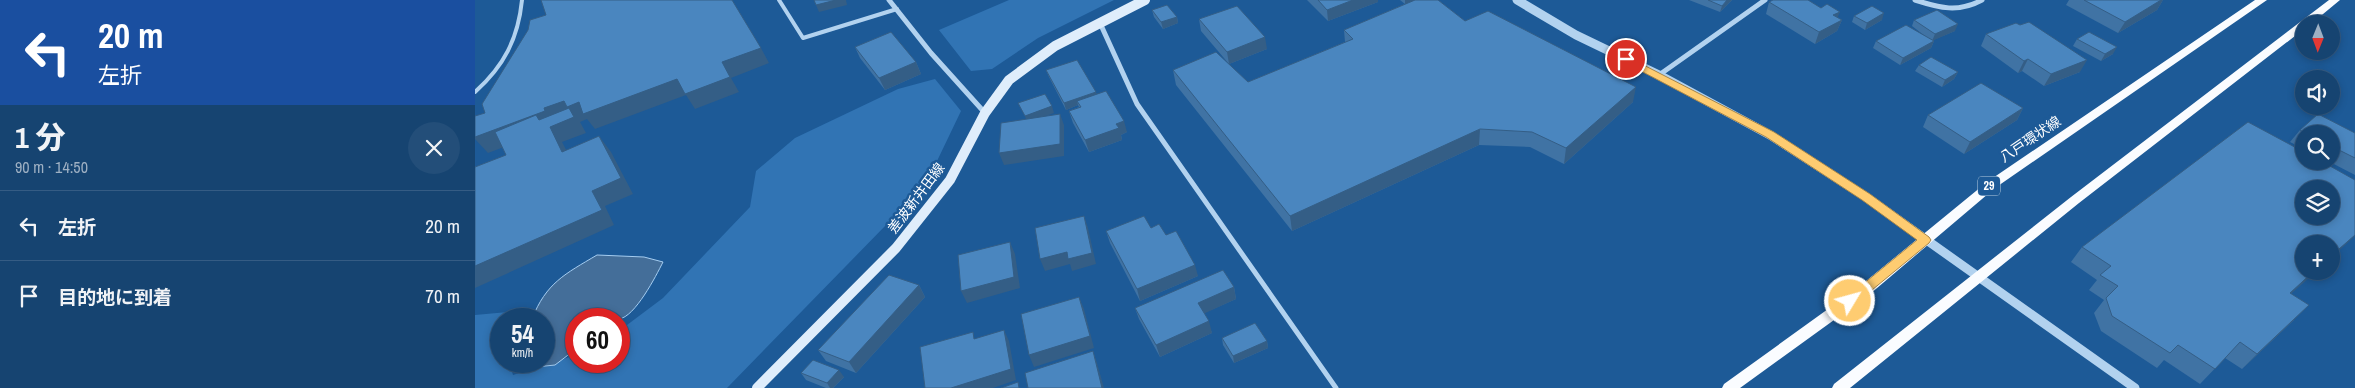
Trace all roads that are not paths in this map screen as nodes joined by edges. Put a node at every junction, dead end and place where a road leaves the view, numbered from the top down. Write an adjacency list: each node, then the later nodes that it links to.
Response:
1 (522, 0): 16 (lane)
2 (779, 0): 11 (lane)
3 (889, 0): 11 (street)
4 (1145, 0): 13 (main road, 差波新井田線)
5 (1517, 0): 15 (street)
6 (1765, 0): 15 (street)
7 (1915, 0): 8 (street)
8 (1982, 0)
9 (2262, 0): 18 (main road, 八戸環状線 / 29)
10 (2335, 0): 12 (main road)
11 (897, 9): 17 (street)
12 (2316, 15)
13 (1100, 23): 17 (main road, 差波新井田線); 21 (street)
14 (2295, 31): 19 (main road)
15 (1659, 75): 18 (street)
16 (475, 92)
17 (985, 113): 20 (main road, 差波新井田線)
18 (1925, 240): 19 (street); 22 (main road, 八戸環状線 / 29)
19 (1978, 277): 23 (main road); 24 (street)
20 (757, 388)
21 (1336, 388)
22 (1729, 388)
23 (1839, 388)
24 (2135, 388)

